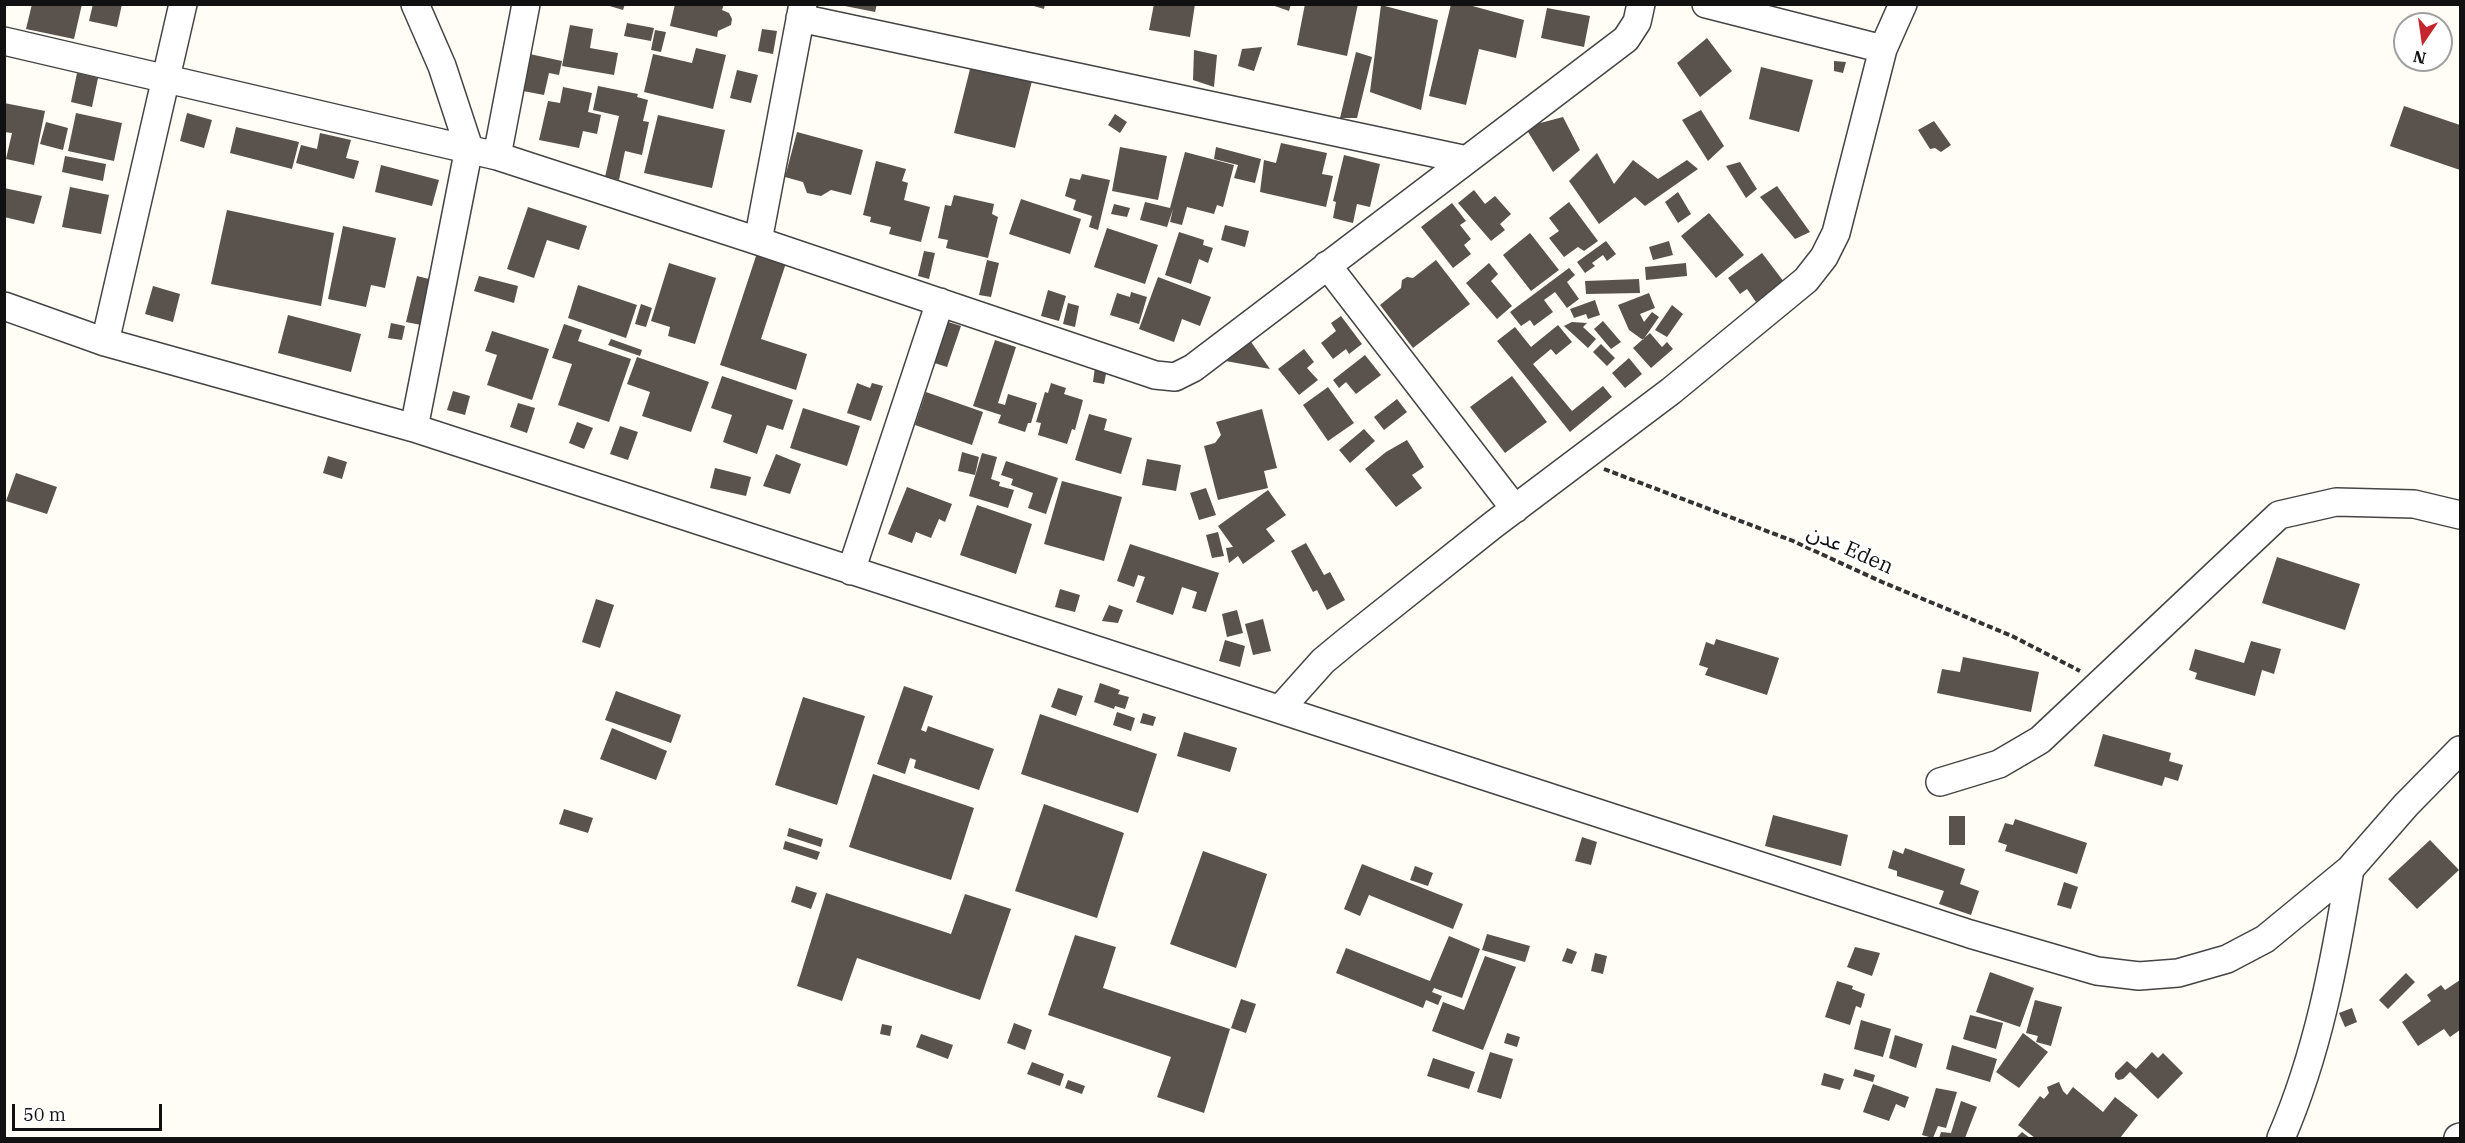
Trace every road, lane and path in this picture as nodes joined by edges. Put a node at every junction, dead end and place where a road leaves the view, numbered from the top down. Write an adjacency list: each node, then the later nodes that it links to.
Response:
1 (183, 4): 10 (street)
2 (415, 4): 11 (street)
3 (526, 4): 12 (street)
4 (1641, 4): 13 (street)
5 (1706, 4): 9 (street)
6 (1903, 4): 9 (street)
7 (801, 11): 13 (street); 14 (street)
8 (4, 41): 10 (street)
9 (1883, 49): 20 (street)
10 (166, 77): 11 (street); 18 (street)
11 (469, 148): 12 (street); 19 (street)
12 (497, 156): 14 (street)
13 (1467, 160): 15 (street)
14 (758, 241): 16 (street)
15 (1327, 265): 16 (street); 21 (street)
16 (940, 302): 23 (street)
17 (4, 306): 18 (street)
18 (105, 342): 19 (street)
19 (414, 428): 23 (street)
20 (1580, 460): 21 (street); 24 (path, عدن Eden)
21 (1515, 509): 25 (street)
22 (2460, 515): 24 (street)
23 (851, 571): 25 (street)
24 (2102, 682): 27 (street)
25 (1281, 708): 28 (street)
26 (2460, 750): 28 (street)
27 (1940, 782)
28 (2350, 869): 29 (street)
29 (2281, 1138)

